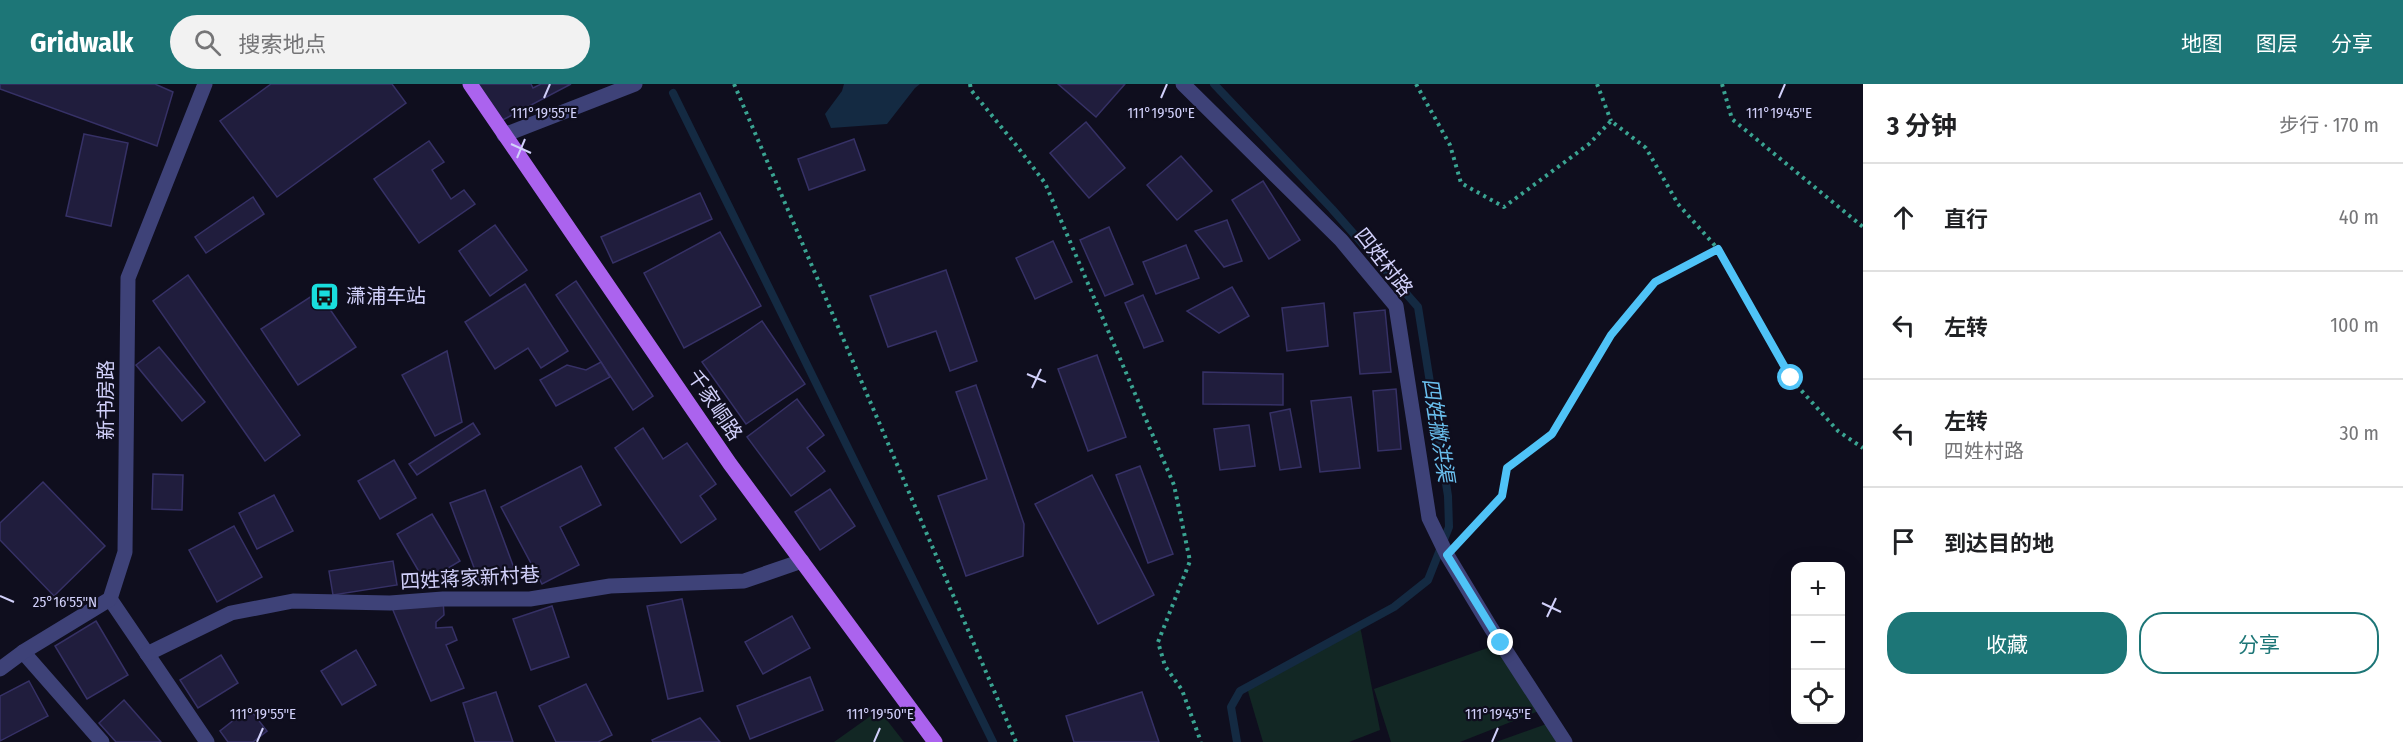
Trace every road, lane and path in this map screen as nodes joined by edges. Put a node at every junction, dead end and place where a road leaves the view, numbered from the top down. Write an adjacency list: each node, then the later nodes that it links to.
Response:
1 (205, 84): 17 (street, 新书房路)
2 (470, 84): 11 (main road, 千家峒路)
3 (635, 84): 11 (street)
4 (734, 84): 24 (path)
5 (970, 84): 25 (path)
6 (1183, 84): 15 (street, 四姓村路)
7 (1416, 84): 10 (path)
8 (1597, 84): 10 (path)
9 (1722, 84): 12 (path)
10 (1611, 121): 13 (path)
11 (504, 135): 16 (main road, 千家峒路)
12 (1863, 227)
13 (1718, 249): 14 (path); 15 (path)
14 (1863, 448)
15 (1447, 555): 26 (street, 四姓村路)
16 (802, 561): 19 (street, 四姓蒋家新村巷); 23 (main road, 千家峒路)
17 (110, 598): 18 (street); 19 (street)
18 (23, 652): 20 (street); 21 (street)
19 (147, 654): 22 (street)
20 (0, 669)
21 (102, 742)
22 (207, 742)
23 (935, 742)
24 (1016, 742)
25 (1201, 742)
26 (1565, 742)

